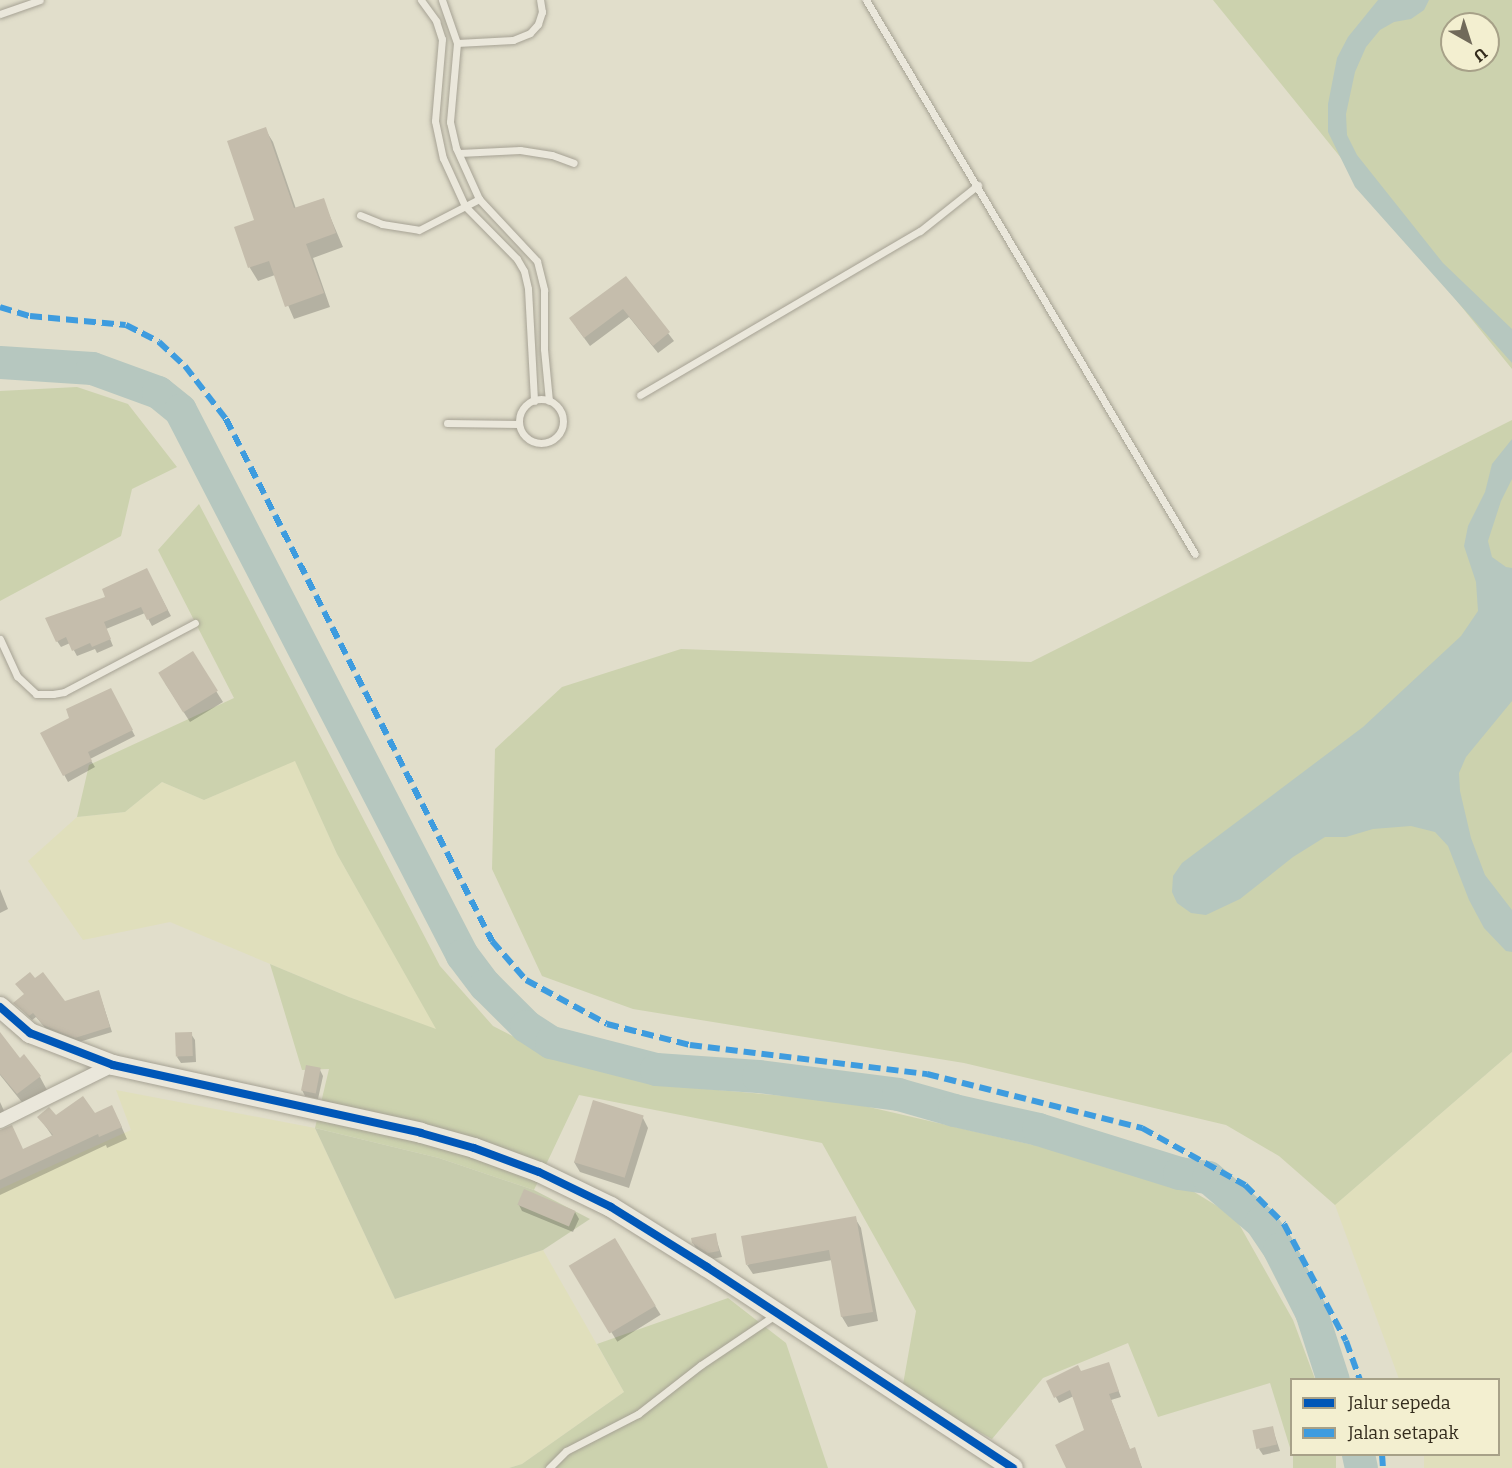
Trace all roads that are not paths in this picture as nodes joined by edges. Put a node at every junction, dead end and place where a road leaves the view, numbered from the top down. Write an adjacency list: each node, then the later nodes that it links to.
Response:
1 (40, 0): 6 (lane)
2 (421, 0): 12 (lane)
3 (442, 0): 7 (lane)
4 (540, 0): 7 (lane)
5 (866, 0): 10 (lane)
6 (0, 14)
7 (457, 43): 8 (lane)
8 (459, 153): 9 (lane); 11 (lane)
9 (573, 163)
10 (978, 185): 14 (lane); 19 (lane)
11 (479, 198): 12 (lane); 16 (lane)
12 (465, 206): 13 (lane); 15 (lane)
13 (360, 215)
14 (640, 395)
15 (534, 401): 16 (lane); 18 (lane)
16 (549, 401): 18 (lane)
17 (447, 423): 18 (lane)
18 (519, 424)
19 (1195, 554)
20 (195, 623): 21 (lane)
21 (0, 639)
22 (0, 1006): 23 (street)
23 (113, 1065): 24 (street); 25 (street)
24 (0, 1121)
25 (777, 1314): 26 (lane); 27 (street)
26 (549, 1468)
27 (1013, 1468)

